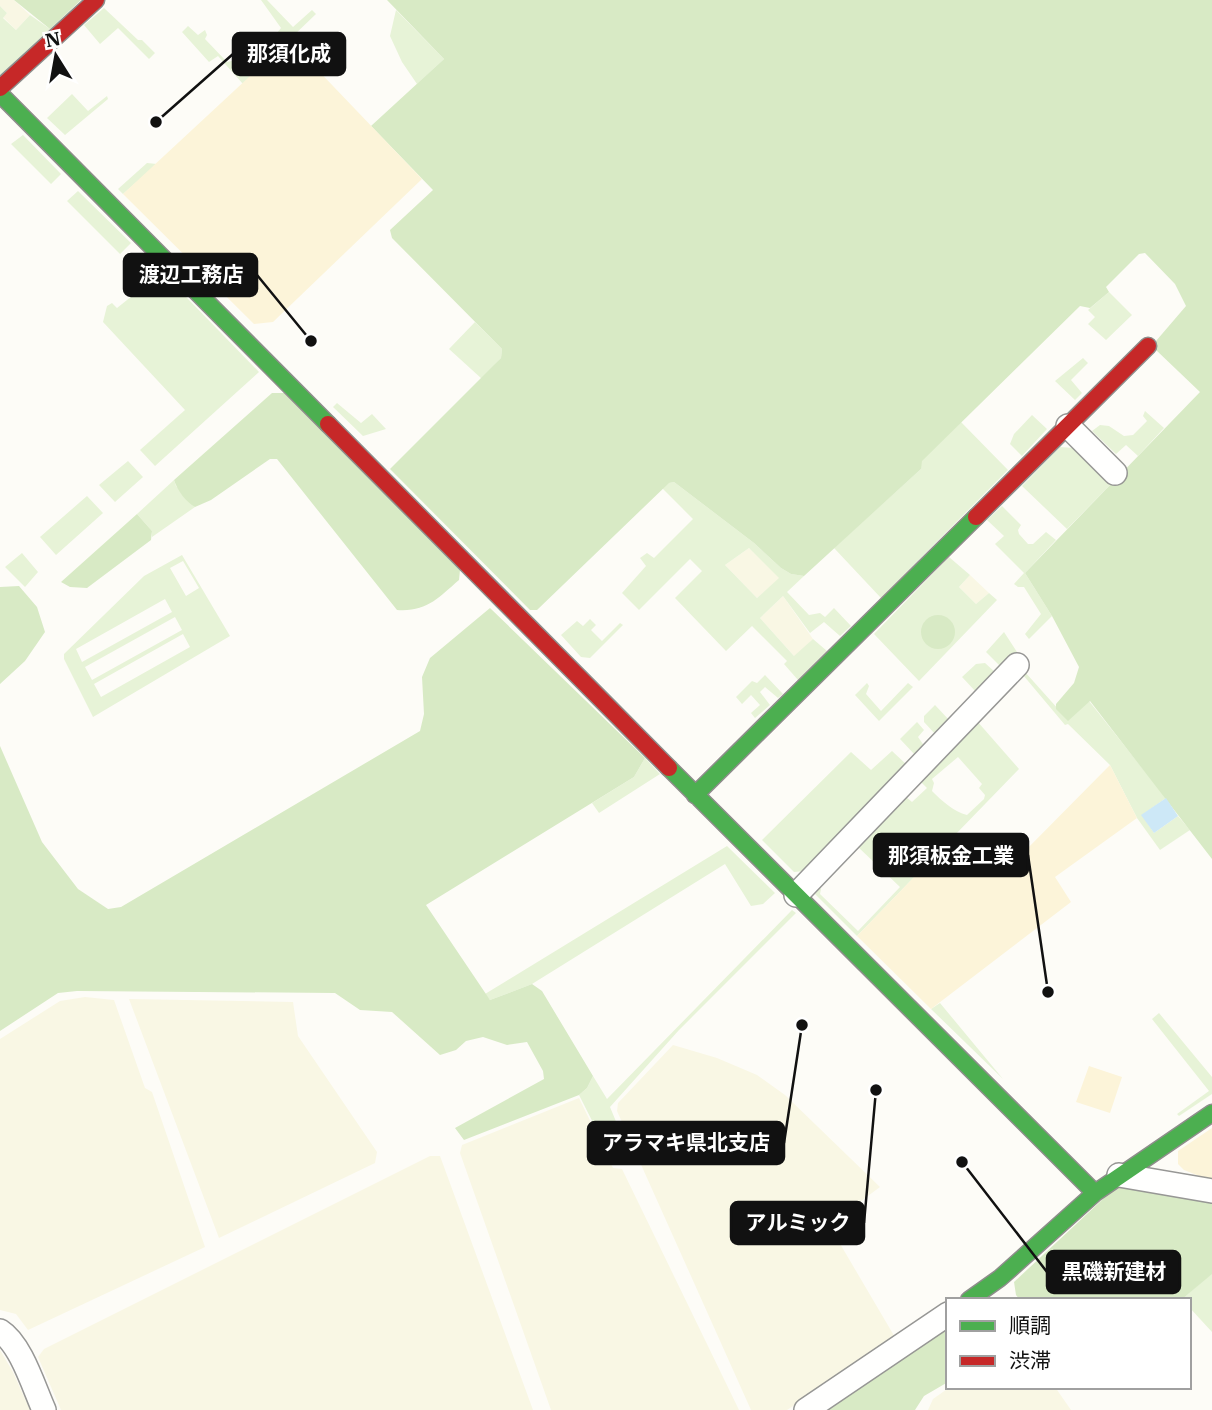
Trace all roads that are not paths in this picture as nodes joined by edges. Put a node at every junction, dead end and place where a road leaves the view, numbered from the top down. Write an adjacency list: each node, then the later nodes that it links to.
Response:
1 (96, 0): 2 (street)
2 (0, 88)
3 (0, 94): 8 (street)
4 (1148, 346): 5 (street)
5 (1068, 426): 6 (street); 8 (street)
6 (1115, 473)
7 (1017, 665): 9 (street)
8 (695, 795): 9 (street)
9 (796, 895): 13 (street)
10 (1212, 1113): 11 (street)
11 (1119, 1175): 12 (street); 13 (street)
12 (1212, 1191)
13 (1095, 1193): 14 (street)
14 (972, 1298)
15 (946, 1315): 18 (street)
16 (0, 1331): 17 (street)
17 (44, 1410)
18 (806, 1410)

